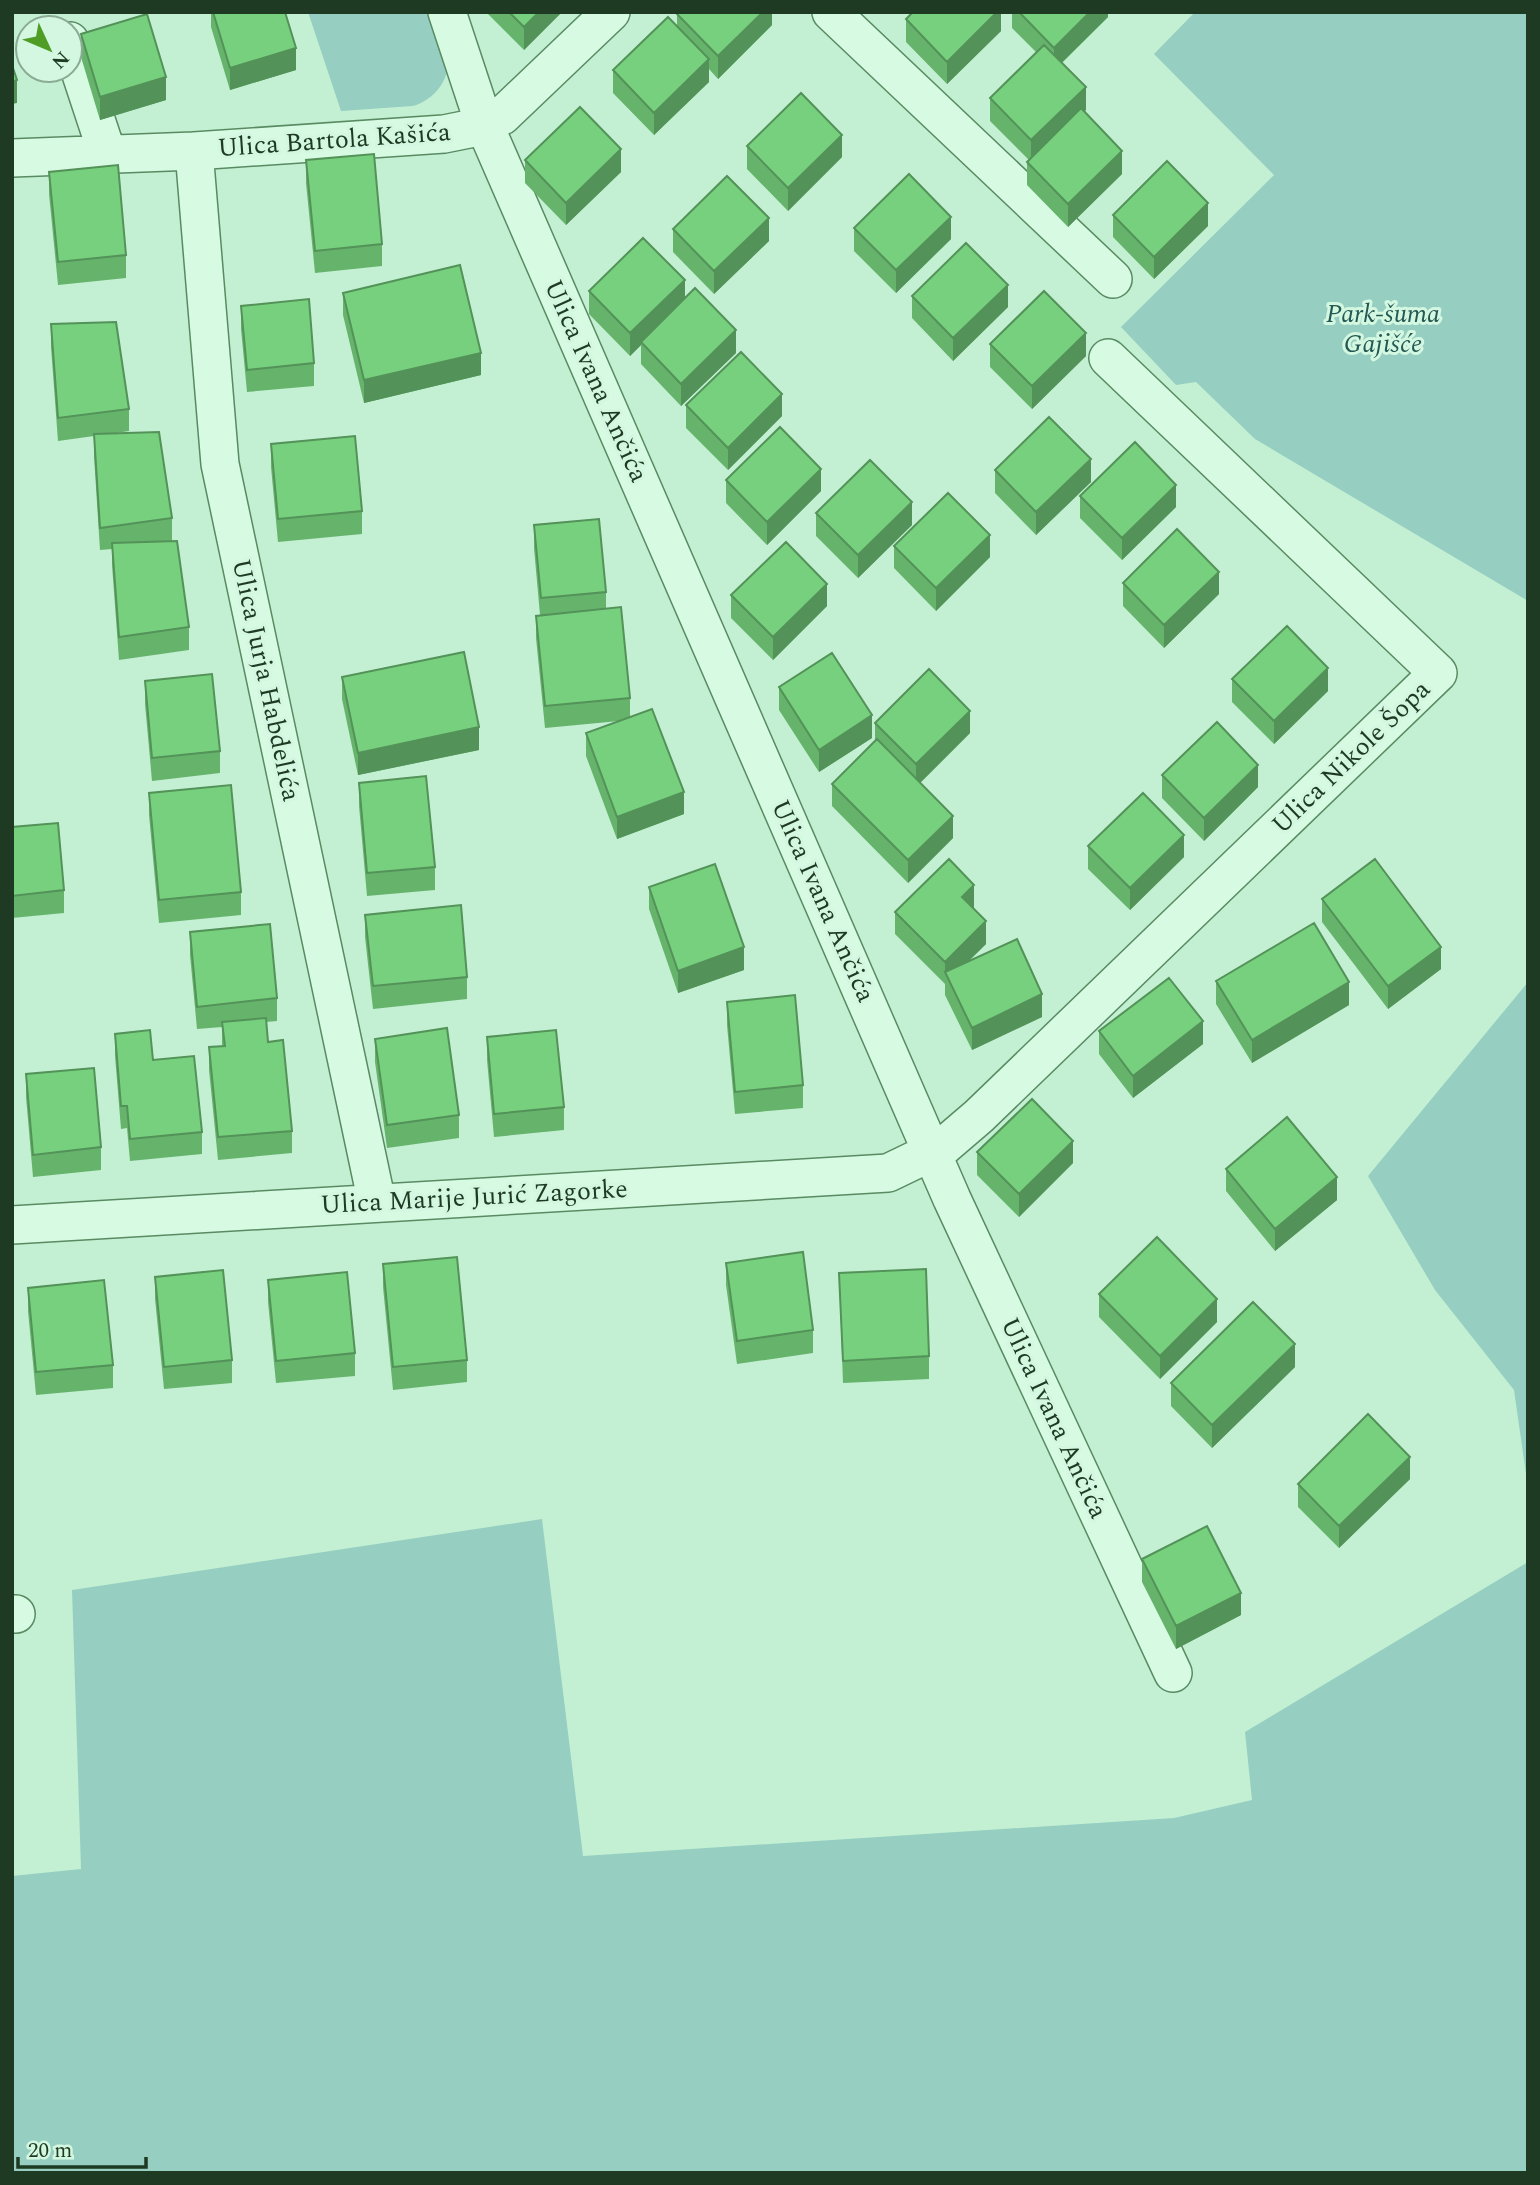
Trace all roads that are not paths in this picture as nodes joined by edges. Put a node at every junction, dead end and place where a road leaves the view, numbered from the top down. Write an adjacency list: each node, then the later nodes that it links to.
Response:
1 (447, 12): 5 (street, Ulica Ivana Ančića)
2 (611, 12): 5 (street, Ulica Bartola Kašića)
3 (831, 12): 9 (street)
4 (84, 83): 7 (street)
5 (484, 124): 6 (street, Ulica Bartola Kašića); 11 (street, Ulica Ivana Ančića)
6 (194, 151): 7 (street, Ulica Bartola Kašića); 12 (street, Ulica Jurja Habdelića)
7 (107, 153): 8 (street, Ulica Bartola Kašića)
8 (12, 158)
9 (1113, 279)
10 (1108, 358): 11 (street, Ulica Nikole Šopa)
11 (932, 1153): 12 (street, Ulica Marije Jurić Zagorke); 14 (street, Ulica Ivana Ančića)
12 (377, 1203): 13 (street, Ulica Marije Jurić Zagorke)
13 (12, 1225)
14 (1173, 1673)

